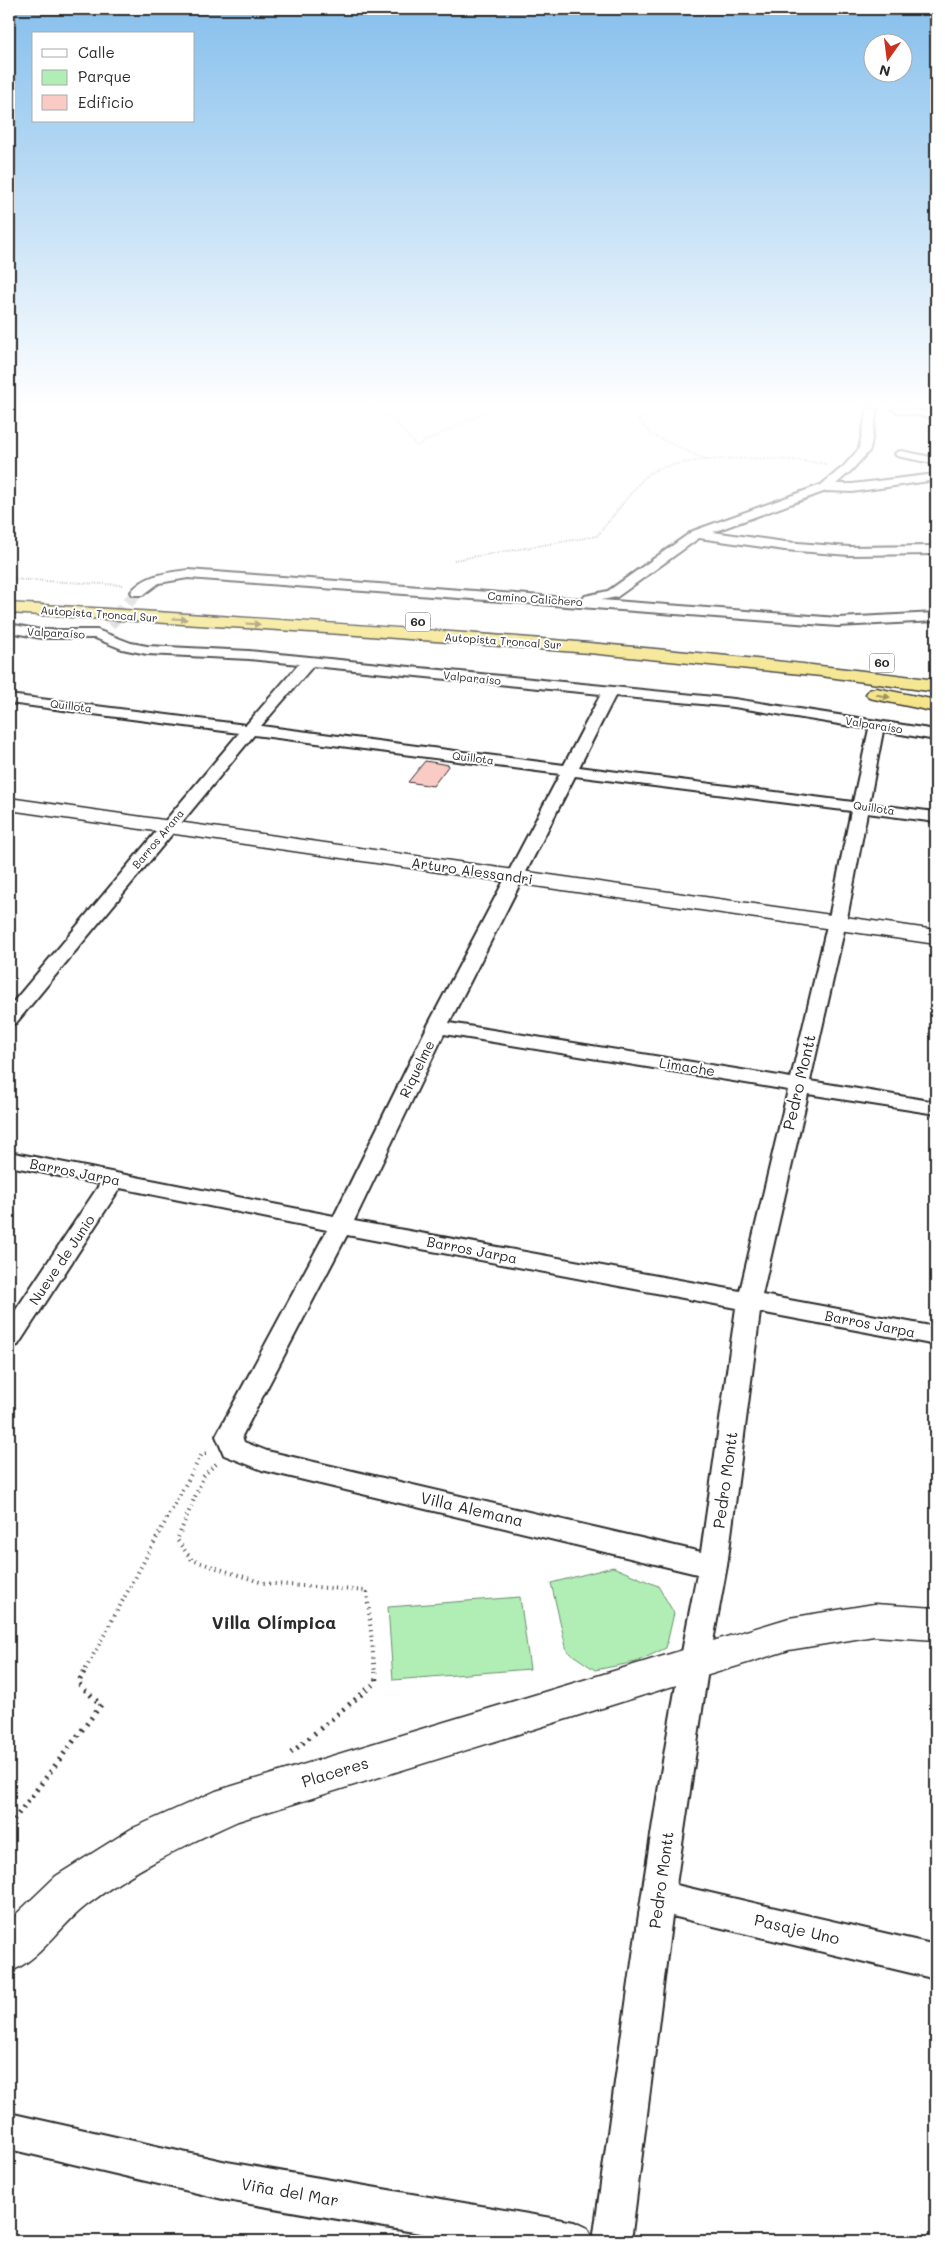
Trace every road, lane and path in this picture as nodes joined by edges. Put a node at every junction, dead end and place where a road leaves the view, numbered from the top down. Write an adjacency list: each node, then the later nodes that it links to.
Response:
1 (615, 514): 5 (path)
2 (751, 514): 3 (street)
3 (697, 534): 4 (street); 9 (street)
4 (936, 550)
5 (454, 560)
6 (9, 579): 7 (path)
7 (140, 590): 9 (street, Camino Calichero)
8 (9, 594): 17 (highway, Autopista Troncal Sur / 60)
9 (577, 602): 11 (street, Camino Calichero)
10 (9, 608): 15 (highway, Autopista Troncal Sur / 60, one-way to 15)
11 (936, 617)
12 (108, 624): 14 (street)
13 (9, 628): 14 (street, Valparaíso)
14 (97, 634): 16 (street, Valparaíso)
15 (436, 636): 18 (highway, Autopista Troncal Sur / 60); 21 (highway, one-way to 21)
16 (309, 661): 19 (street, Valparaíso); 23 (street, Barros Arana)
17 (936, 670)
18 (936, 686)
19 (610, 692): 22 (street, Valparaíso); 25 (street, Riquelme)
20 (9, 699): 23 (street, Quillota)
21 (936, 706)
22 (877, 725): 24 (street, Valparaíso); 27 (street, Pedro Montt)
23 (250, 730): 25 (street, Quillota); 29 (street, Barros Arana)
24 (936, 735)
25 (570, 770): 27 (street, Quillota); 30 (street, Riquelme)
26 (9, 804): 29 (main road, Arturo Alessandri)
27 (860, 806): 28 (street, Quillota); 31 (street, Pedro Montt)
28 (936, 817)
29 (169, 827): 30 (main road, Arturo Alessandri); 33 (street, Barros Arana)
30 (515, 877): 31 (main road, Arturo Alessandri); 34 (street, Riquelme)
31 (837, 923): 32 (main road, Arturo Alessandri); 35 (street, Pedro Montt)
32 (936, 936)
33 (9, 1019)
34 (437, 1026): 35 (street, Limache); 39 (street, Riquelme)
35 (799, 1085): 36 (street, Limache); 40 (street, Pedro Montt)
36 (936, 1108)
37 (9, 1159): 38 (street, Barros Jarpa)
38 (114, 1180): 39 (street, Barros Jarpa); 42 (street, Nueve de Junio)
39 (341, 1225): 40 (street, Barros Jarpa); 43 (street, Riquelme)
40 (749, 1302): 41 (street, Barros Jarpa); 44 (street, Pedro Montt)
41 (936, 1336)
42 (9, 1339)
43 (233, 1448): 44 (street, Villa Alemana); 47 (path); 48 (path)
44 (713, 1566): 46 (street, Pedro Montt)
45 (936, 1624): 46 (main road)
46 (694, 1663): 49 (street, Pedro Montt); 50 (main road, Placeres)
47 (289, 1755)
48 (9, 1826)
49 (658, 1897): 51 (street, Pasaje Uno); 54 (street, Pedro Montt)
50 (10, 1949)
51 (936, 1962)
52 (9, 2132): 53 (street, Viña del Mar)
53 (574, 2241)
54 (612, 2241)

